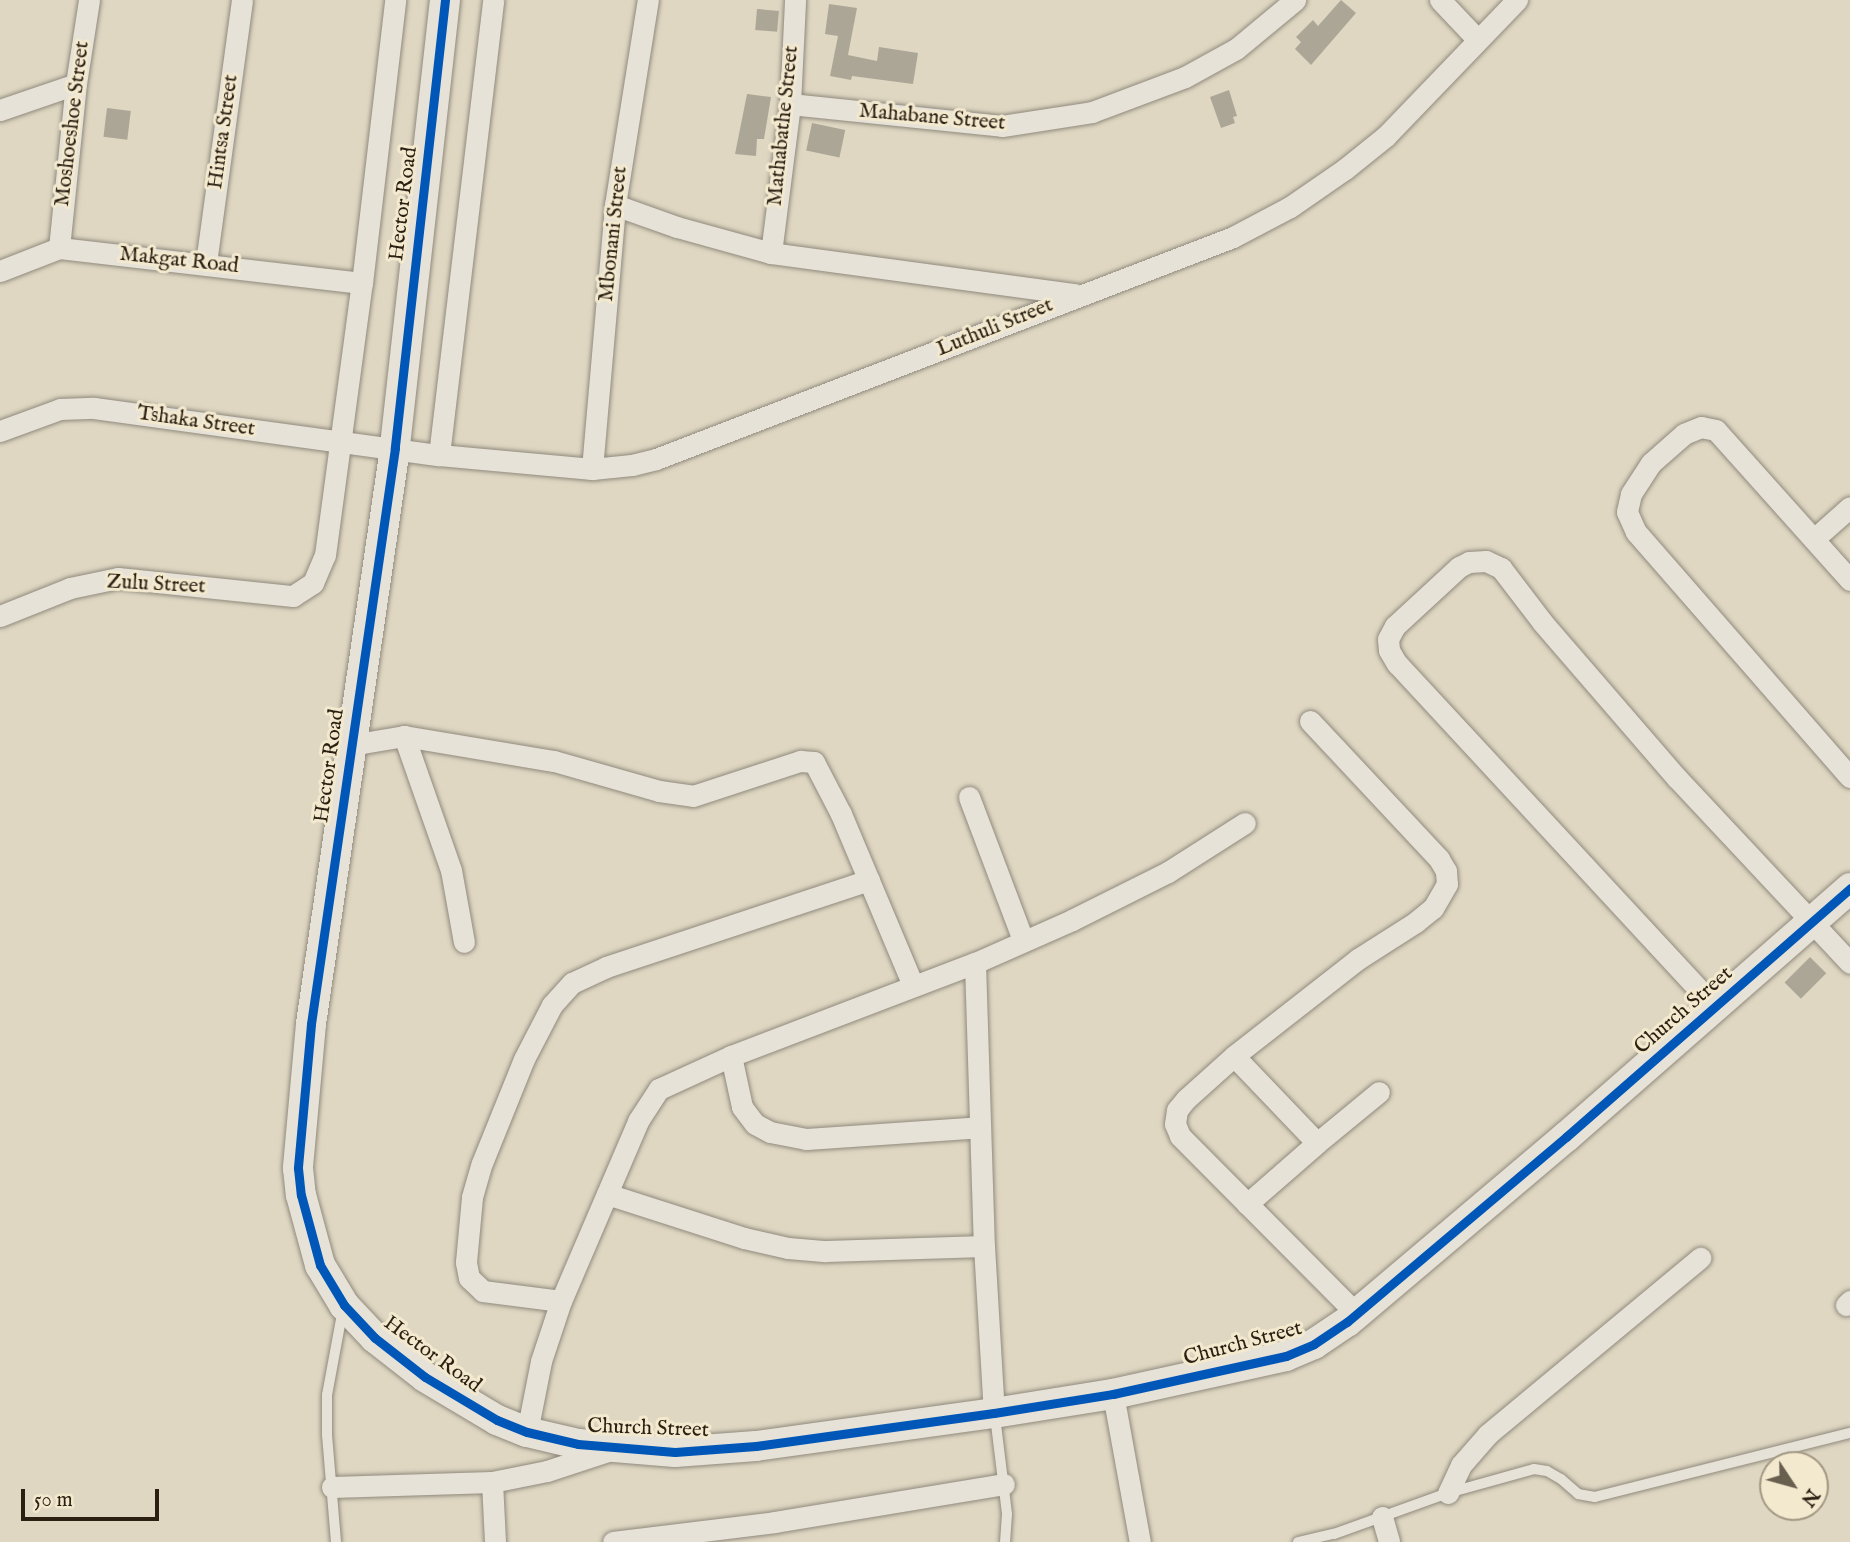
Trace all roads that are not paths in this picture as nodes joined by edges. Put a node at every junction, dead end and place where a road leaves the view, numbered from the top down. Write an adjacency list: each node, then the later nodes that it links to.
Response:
1 (89, 0): 12 (street, Moshoeshoe Street)
2 (243, 0): 18 (street, Hintsa Street)
3 (395, 0): 20 (street, Hector Road)
4 (445, 0): 24 (street, Hector Road)
5 (493, 0): 25 (street)
6 (648, 0): 15 (street, Mbonani Street)
7 (795, 0): 13 (street, Mathabathe Street)
8 (1295, 0): 13 (street, Mahabane Street)
9 (1440, 0): 11 (street)
10 (1517, 0): 11 (street, Luthuli Street)
11 (1478, 39): 21 (street, Luthuli Street)
12 (76, 84): 14 (street); 16 (street, Moshoeshoe Street)
13 (790, 104): 17 (street, Mathabathe Street)
14 (0, 110)
15 (615, 205): 17 (street); 26 (street, Mbonani Street)
16 (59, 248): 18 (street, Makgat Road); 19 (street, Makgat Road)
17 (771, 253): 21 (street)
18 (206, 263): 20 (street, Makgat Road)
19 (0, 271)
20 (362, 283): 23 (street, Hector Road)
21 (1077, 295): 26 (street, Luthuli Street)
22 (0, 431): 23 (street, Tshaka Street)
23 (338, 441): 24 (street, Tshaka Street); 30 (street, Hector Road)
24 (395, 448): 25 (street, Luthuli Street); 34 (street, Hector Road)
25 (439, 455): 26 (street, Luthuli Street)
26 (592, 469)
27 (1850, 507): 28 (street)
28 (1814, 539): 29 (street); 35 (street)
29 (1850, 580)
30 (313, 583): 31 (street, Zulu Street)
31 (0, 616)
32 (1310, 721): 48 (street)
33 (404, 736): 34 (street); 38 (street); 42 (street)
34 (351, 744): 57 (street, Hector Road)
35 (1850, 777)
36 (969, 797): 41 (street)
37 (1245, 823): 41 (street)
38 (869, 880): 45 (street); 56 (street)
39 (1850, 888): 40 (street, Church Street)
40 (1812, 921): 44 (street); 46 (street, Church Street); 46 (street)
41 (1023, 940): 43 (street)
42 (464, 942)
43 (975, 962): 45 (street); 50 (street)
44 (1850, 963)
45 (913, 985): 47 (street)
46 (1716, 1008): 58 (street, Church Street)
47 (731, 1056): 50 (street); 52 (street)
48 (1234, 1056): 51 (street); 53 (street)
49 (1379, 1091): 51 (street)
50 (980, 1127): 54 (street)
51 (1317, 1143): 53 (street)
52 (607, 1194): 54 (street); 56 (street)
53 (1247, 1204): 58 (street)
54 (984, 1246): 60 (street)
55 (1700, 1258): 67 (street)
56 (561, 1301): 61 (street)
57 (344, 1305): 61 (street, Hector Road); 66 (lane)
58 (1357, 1314): 59 (street, Church Street)
59 (1113, 1394): 60 (street, Church Street); 73 (street)
60 (995, 1413): 63 (street, Church Street); 65 (lane)
61 (527, 1432): 63 (street, Church Street)
62 (1850, 1433): 67 (lane)
63 (616, 1449): 64 (street)
64 (492, 1482): 66 (street); 70 (street)
65 (1004, 1484): 71 (street); 72 (lane)
66 (332, 1486): 69 (lane)
67 (1448, 1493): 68 (lane)
68 (1382, 1517): 74 (lane); 75 (street)
69 (336, 1542)
70 (495, 1542)
71 (613, 1542)
72 (1005, 1542)
73 (1140, 1542)
74 (1298, 1542)
75 (1389, 1542)

